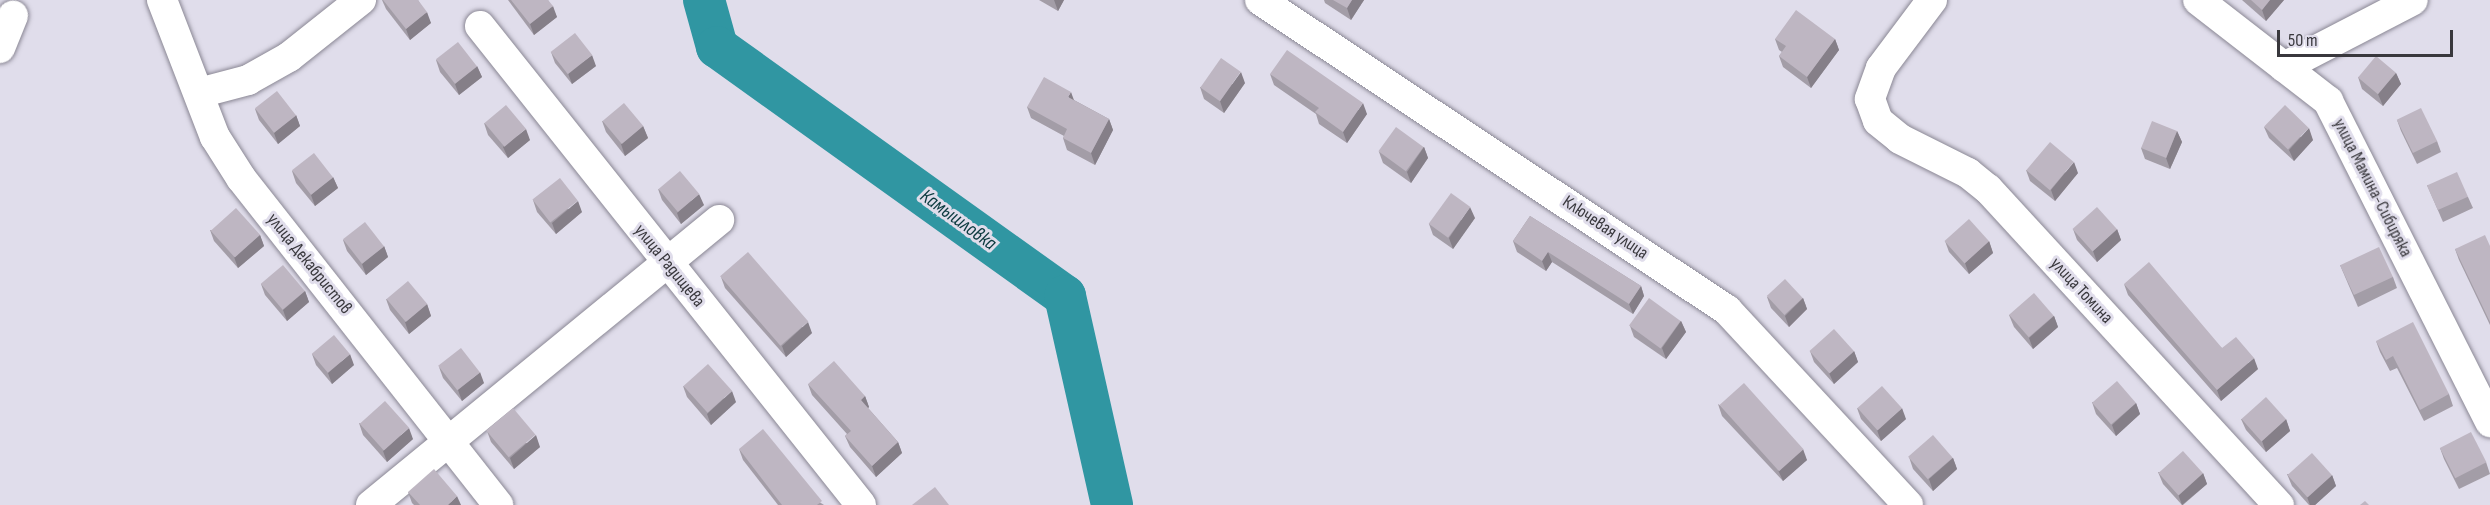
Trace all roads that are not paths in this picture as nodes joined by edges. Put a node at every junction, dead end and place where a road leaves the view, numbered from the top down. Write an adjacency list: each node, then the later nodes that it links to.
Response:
1 (162, 0): 11 (street, улица Декабристов)
2 (361, 0): 11 (street)
3 (1932, 0): 20 (street, улица Томина)
4 (2198, 0): 10 (street, улица Мамина-Сибиряка)
5 (2413, 0): 10 (street)
6 (1265, 1): 19 (street, Ключевая улица)
7 (13, 16): 9 (street)
8 (480, 26): 13 (street, улица Радищева)
9 (0, 48)
10 (2284, 67): 14 (street, улица Мамина-Сибиряка)
11 (199, 93): 15 (street, улица Декабристов)
12 (719, 220): 13 (street)
13 (667, 264): 15 (street); 18 (street, улица Радищева)
14 (2490, 422)
15 (450, 441): 16 (street); 17 (street, улица Декабристов)
16 (370, 505)
17 (498, 505)
18 (861, 505)
19 (1908, 505)
20 (2279, 505)

